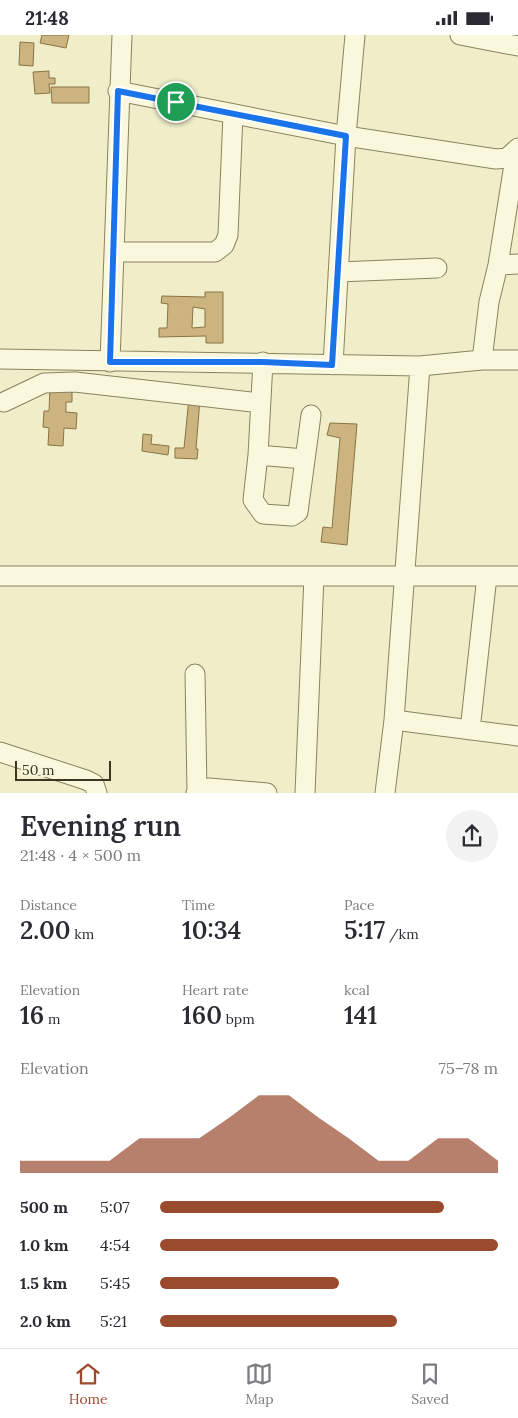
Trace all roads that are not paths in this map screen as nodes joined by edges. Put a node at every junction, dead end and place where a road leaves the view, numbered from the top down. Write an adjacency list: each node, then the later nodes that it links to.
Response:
1 (122, 35): 5 (street)
2 (355, 35): 7 (street)
3 (460, 35): 4 (street)
4 (518, 46)
5 (118, 91): 6 (street); 9 (street)
6 (233, 113): 7 (street); 9 (street)
7 (346, 136): 8 (street); 13 (street)
8 (517, 150): 11 (street)
9 (114, 252): 17 (street)
10 (518, 264): 11 (street)
11 (498, 265): 15 (street)
12 (437, 268): 13 (street)
13 (338, 272): 19 (street)
14 (0, 359): 17 (street)
15 (482, 360): 16 (street); 20 (street)
16 (518, 360)
17 (110, 362): 18 (street)
18 (263, 362): 19 (street); 22 (street)
19 (332, 365): 20 (street)
20 (420, 366): 28 (street)
21 (4, 402): 22 (street)
22 (260, 403): 24 (street)
23 (311, 415): 25 (street)
24 (258, 455): 25 (street); 25 (street)
25 (304, 459)
26 (0, 576): 27 (street)
27 (314, 576): 28 (street); 39 (street)
28 (405, 576): 29 (street); 32 (street)
29 (487, 576): 30 (street); 33 (street)
30 (518, 576)
31 (195, 674): 36 (street)
32 (394, 720): 33 (street); 40 (street)
33 (470, 730): 34 (street)
34 (518, 736)
35 (0, 752): 37 (street)
36 (197, 792): 38 (street)
37 (98, 793)
38 (267, 793)
39 (305, 793)
40 (385, 793)

